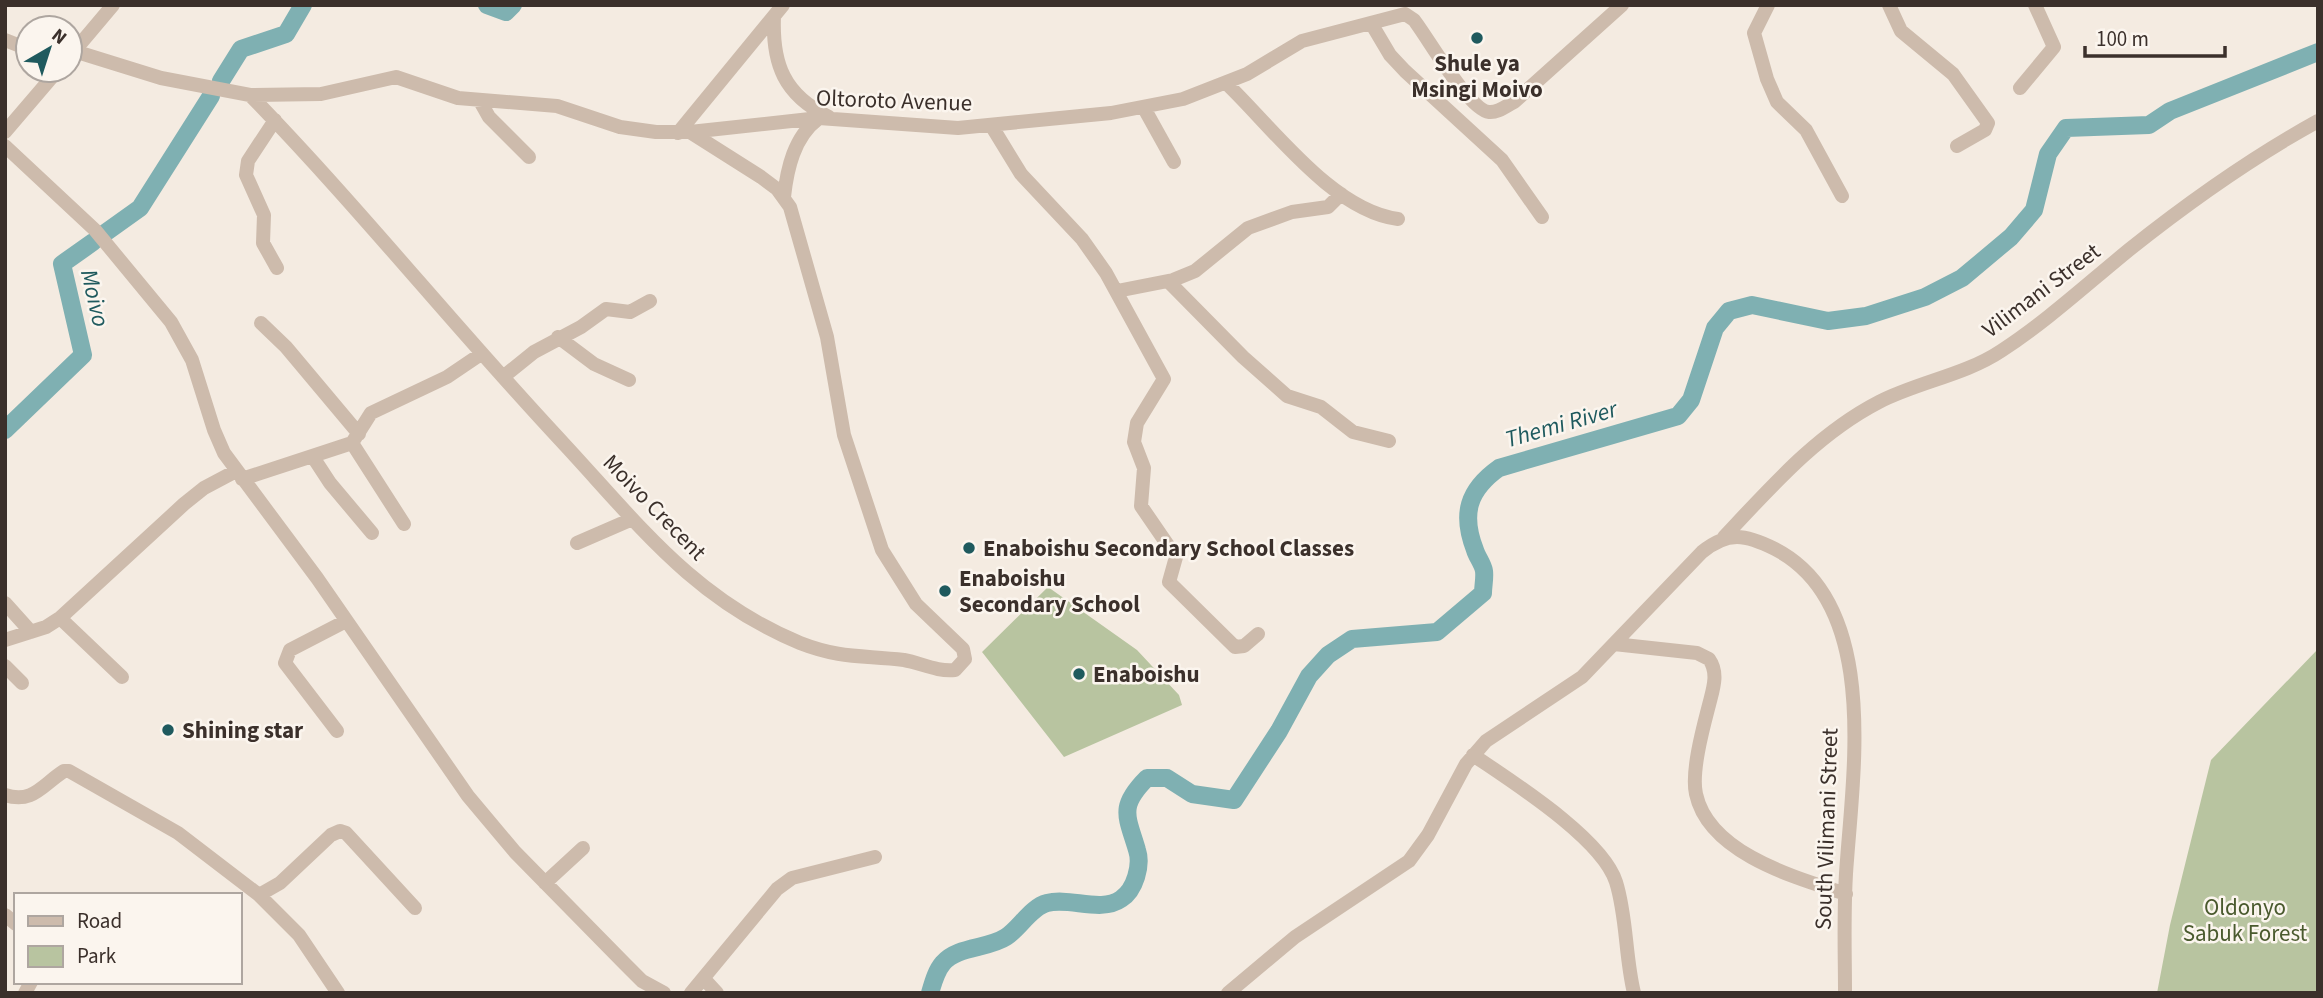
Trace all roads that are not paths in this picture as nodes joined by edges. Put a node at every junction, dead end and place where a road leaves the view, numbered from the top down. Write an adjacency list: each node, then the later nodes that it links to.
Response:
1 (113, 5): 8 (street)
2 (1622, 5): 7 (street, Oltoroto Avenue)
3 (1768, 5): 27 (street)
4 (1889, 5): 23 (street)
5 (2035, 5): 12 (street)
6 (779, 10): 16 (street); 21 (street)
7 (1371, 23): 11 (street, Oltoroto Avenue); 29 (street)
8 (84, 39)
9 (84, 56): 13 (street, Oltoroto Avenue)
10 (46, 84): 20 (street)
11 (1227, 84): 15 (street, Oltoroto Avenue); 26 (street)
12 (2020, 88)
13 (250, 94): 14 (street, Oltoroto Avenue); 17 (street, Moivo Crecent)
14 (481, 101): 21 (street, Oltoroto Avenue); 24 (street)
15 (1144, 108): 19 (street, Oltoroto Avenue); 25 (street)
16 (826, 119): 19 (street, Oltoroto Avenue); 21 (street, Oltoroto Avenue); 28 (street)
17 (275, 120): 31 (street); 37 (street, Moivo Crecent)
18 (2318, 121): 47 (street, Vilimani Street)
19 (992, 125): 33 (street)
20 (5, 132)
21 (684, 132): 28 (street, Moivo Crecent)
22 (5, 146): 43 (street)
23 (1957, 146)
24 (529, 157)
25 (1174, 162)
26 (1341, 194): 30 (street); 32 (street)
27 (1842, 196)
28 (784, 197): 44 (street, Moivo Crecent)
29 (1542, 217)
30 (1398, 219)
31 (277, 268)
32 (1167, 281): 33 (street); 41 (street)
33 (1117, 291): 53 (street)
34 (650, 301): 36 (street)
35 (261, 323): 40 (street)
36 (558, 337): 38 (street); 39 (street)
37 (481, 354): 38 (street, Moivo Crecent); 40 (street)
38 (503, 377): 44 (street, Moivo Crecent)
39 (629, 380)
40 (355, 439): 42 (street); 45 (street)
41 (1389, 440)
42 (313, 457): 43 (street); 46 (street)
43 (239, 475): 50 (street); 51 (street)
44 (630, 520): 48 (street)
45 (404, 524)
46 (372, 533)
47 (1724, 537): 55 (street); 65 (street, South Vilimani Street)
48 (576, 543)
49 (5, 603): 52 (street)
50 (60, 618): 52 (street); 57 (street)
51 (346, 621): 59 (street); 64 (street)
52 (31, 632): 54 (street)
53 (1258, 634)
54 (5, 640)
55 (1614, 644): 60 (street); 65 (street)
56 (5, 666): 58 (street)
57 (122, 677)
58 (22, 683)
59 (337, 731)
60 (1472, 755): 69 (street); 74 (street)
61 (5, 794): 66 (street)
62 (583, 848): 64 (street)
63 (875, 857): 68 (street)
64 (545, 883): 70 (street)
65 (1846, 894): 75 (street, South Vilimani Street)
66 (260, 895): 67 (street); 71 (street)
67 (415, 908)
68 (705, 980): 72 (street); 73 (street)
69 (1234, 991)
70 (656, 992)
71 (338, 993)
72 (691, 993)
73 (718, 993)
74 (1634, 993)
75 (1845, 993)

